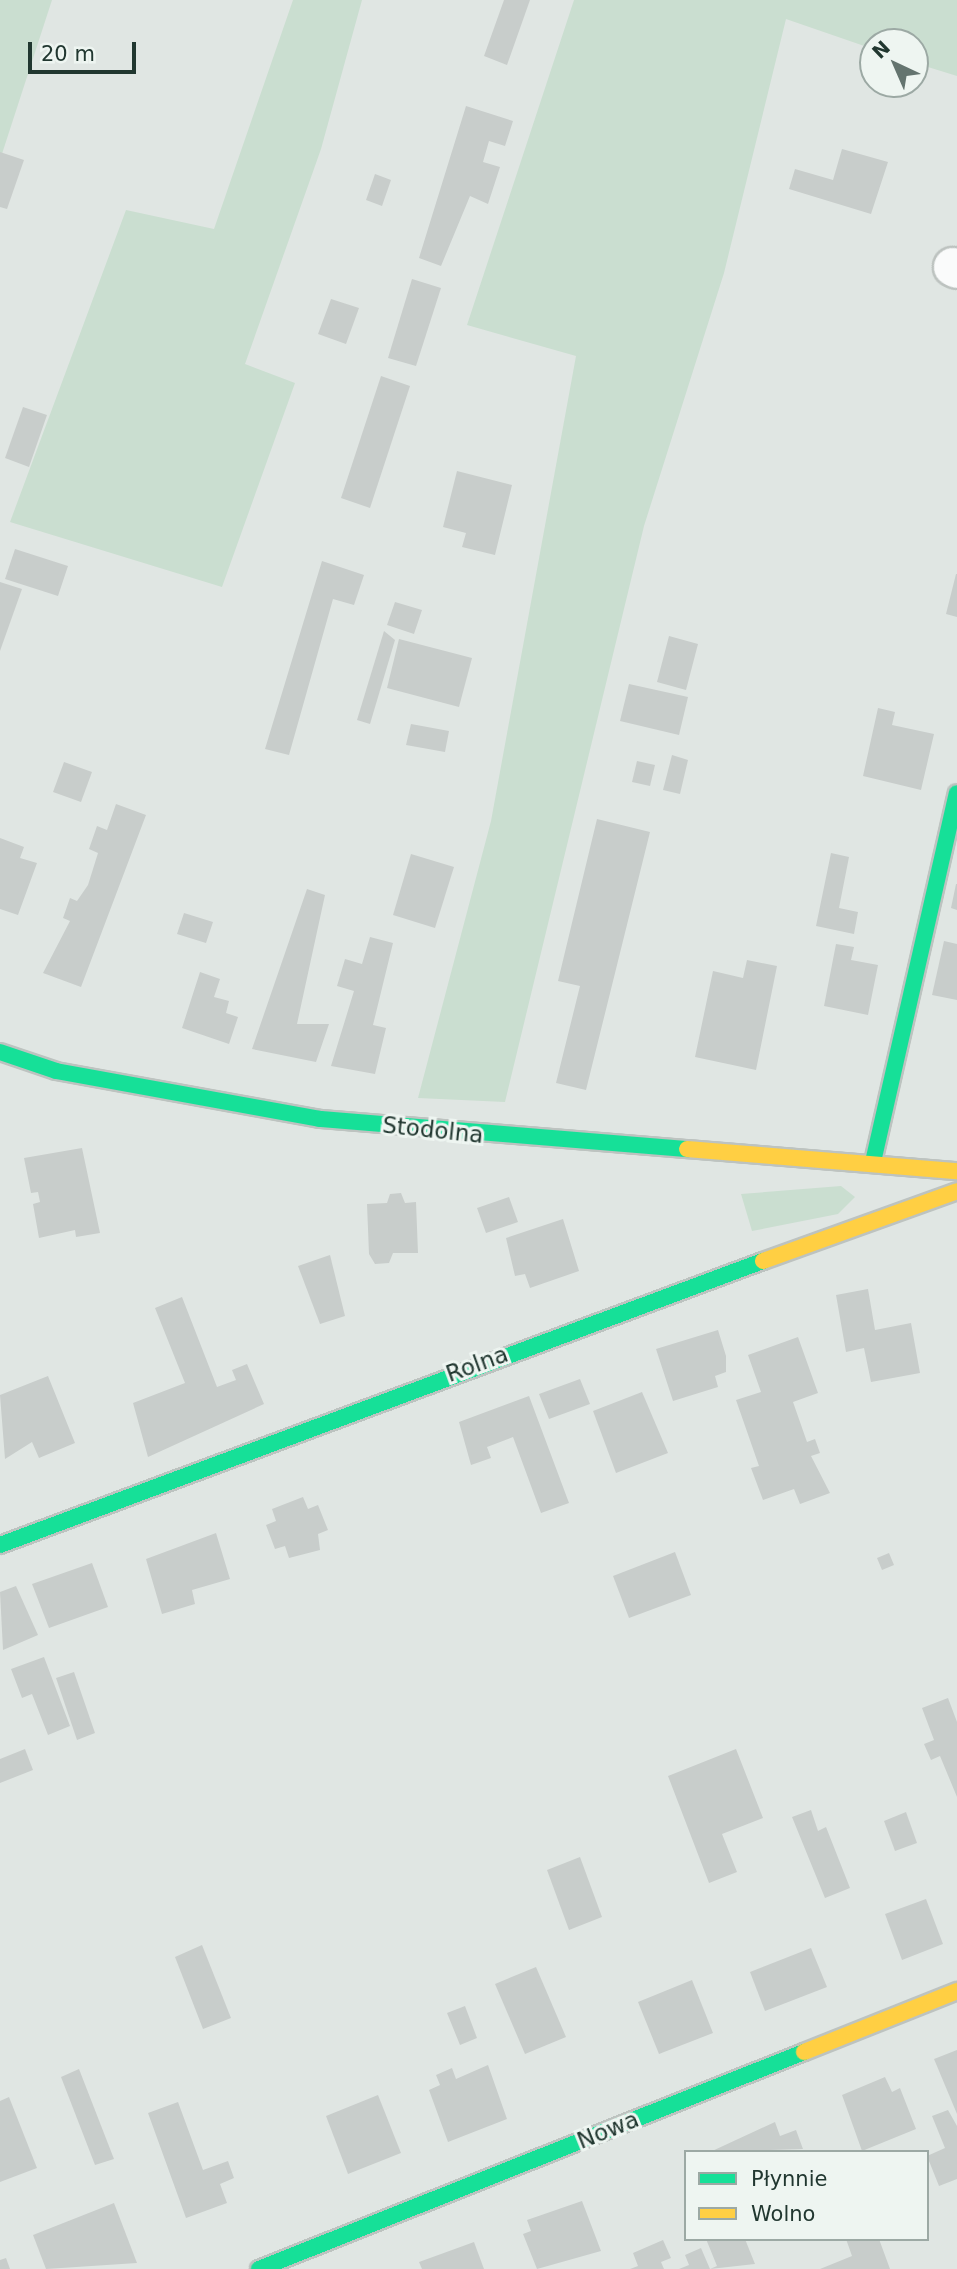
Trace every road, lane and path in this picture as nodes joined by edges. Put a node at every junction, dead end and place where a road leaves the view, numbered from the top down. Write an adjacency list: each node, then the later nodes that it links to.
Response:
1 (957, 793): 3 (street)
2 (0, 1052): 3 (street, Stodolna)
3 (873, 1162): 4 (street, Stodolna)
4 (957, 1171)
5 (957, 1191): 6 (street, Rolna)
6 (0, 1545)
7 (957, 1992): 8 (street, Nowa)
8 (259, 2269)

